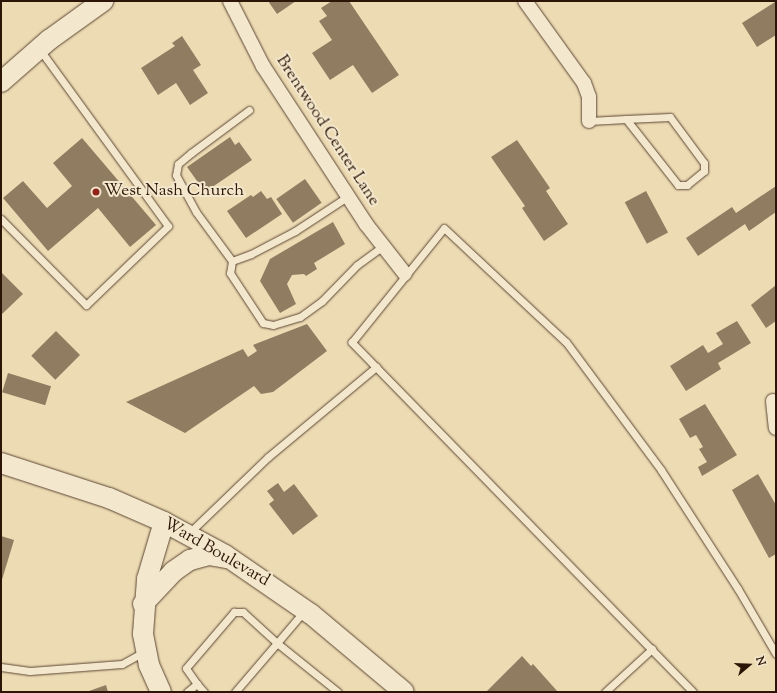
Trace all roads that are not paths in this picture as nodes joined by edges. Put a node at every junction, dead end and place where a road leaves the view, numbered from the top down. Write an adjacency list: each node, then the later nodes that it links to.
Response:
1 (103, 1): 4 (main road)
2 (230, 1): 9 (street, Brentwood Center Lane)
3 (525, 1): 8 (street)
4 (39, 49): 5 (main road); 10 (lane)
5 (1, 82)
6 (249, 110): 12 (lane)
7 (626, 119): 7 (lane); 8 (lane)
8 (589, 121)
9 (347, 196): 11 (street, Brentwood Center Lane); 12 (lane)
10 (1, 219)
11 (383, 246): 12 (lane); 13 (street, Brentwood Center Lane)
12 (232, 261)
13 (405, 274): 14 (lane); 26 (lane)
14 (376, 367): 19 (lane); 24 (lane)
15 (773, 401): 16 (street)
16 (776, 428)
17 (1, 463): 18 (main road, Ward Boulevard)
18 (164, 522): 19 (main road, Ward Boulevard); 21 (main road)
19 (188, 534): 20 (main road, Ward Boulevard)
20 (234, 561): 21 (main road); 22 (main road, Ward Boulevard)
21 (143, 604): 25 (main road)
22 (305, 610): 23 (lane); 34 (main road, Ward Boulevard)
23 (277, 643): 28 (lane); 32 (lane); 33 (lane)
24 (652, 649): 35 (lane); 36 (lane)
25 (145, 651): 27 (lane); 29 (main road)
26 (776, 654)
27 (1, 668)
28 (197, 684): 30 (lane); 31 (lane)
29 (161, 692)
30 (187, 692)
31 (204, 692)
32 (235, 692)
33 (338, 692)
34 (404, 692)
35 (605, 692)
36 (693, 692)

